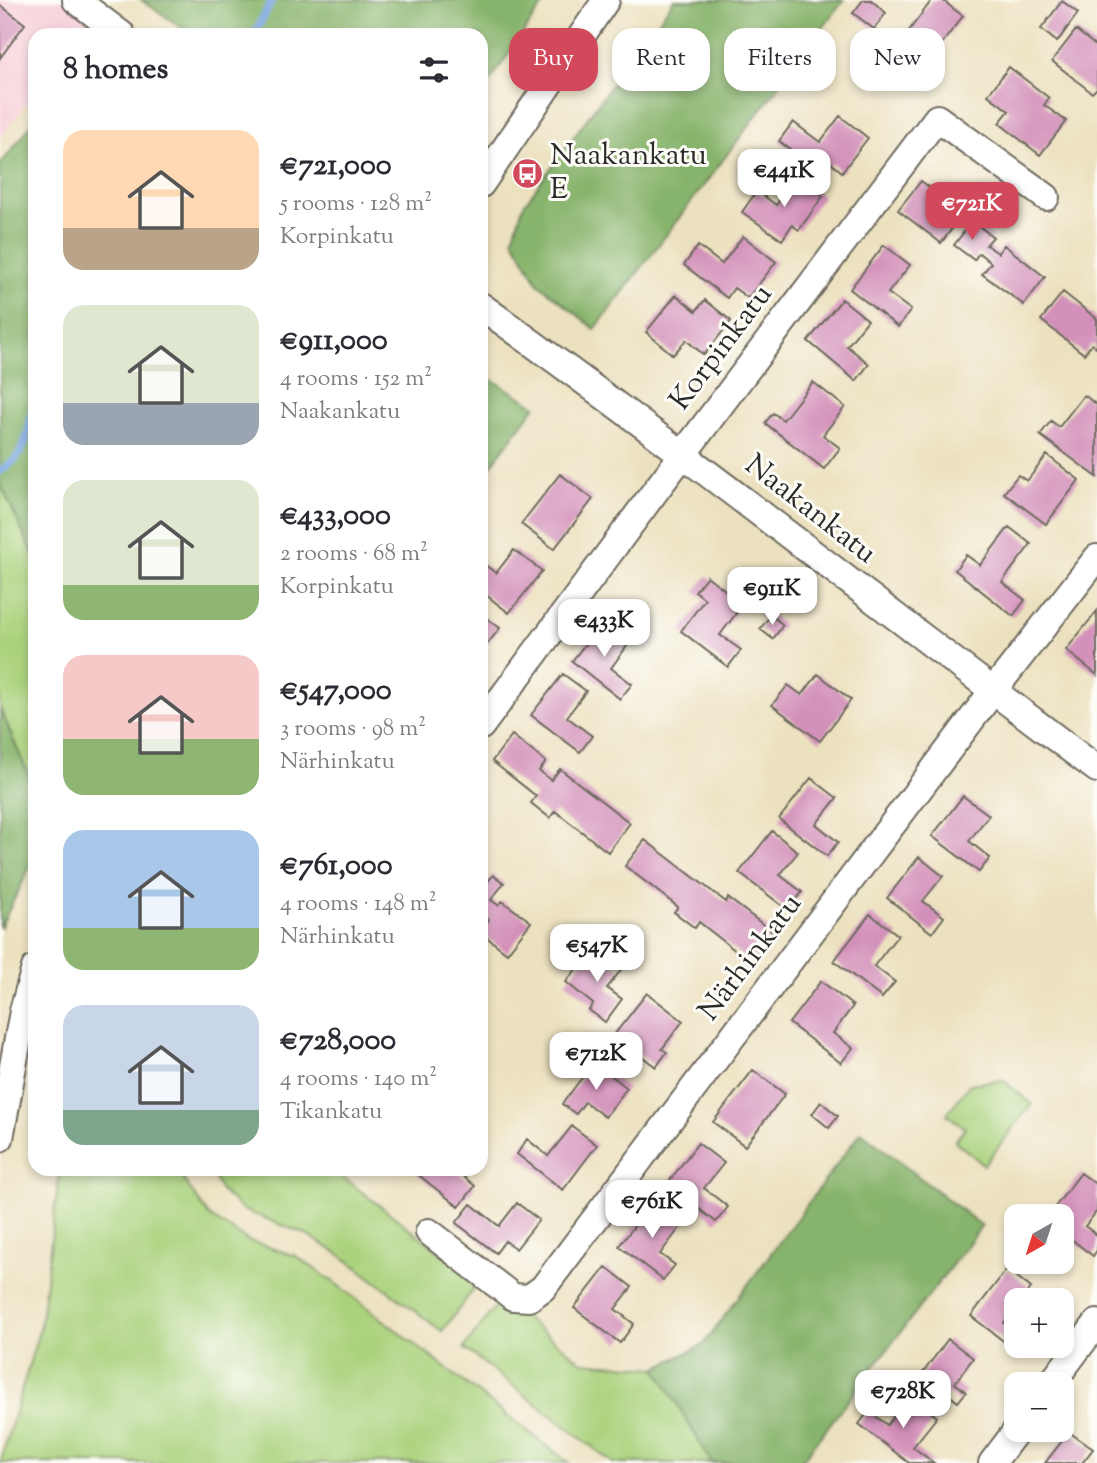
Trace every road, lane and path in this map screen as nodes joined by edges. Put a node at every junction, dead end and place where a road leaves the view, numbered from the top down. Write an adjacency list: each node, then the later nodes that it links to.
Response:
1 (76, 0): 3 (street)
2 (606, 0): 4 (street)
3 (113, 28)
4 (488, 174)
5 (1046, 197): 7 (street, Korpinkatu)
6 (488, 311): 7 (street, Naakankatu)
7 (684, 454): 9 (street, Naakankatu); 10 (street, Korpinkatu)
8 (1097, 558): 9 (street, Närhinkatu)
9 (993, 691): 11 (street, Naakankatu); 14 (street, Närhinkatu)
10 (488, 717)
11 (1097, 768)
12 (28, 994): 13 (street)
13 (0, 1138)
14 (429, 1232)
15 (1097, 1323): 16 (street)
16 (1060, 1372)
17 (1008, 1442): 18 (street)
18 (992, 1463)

